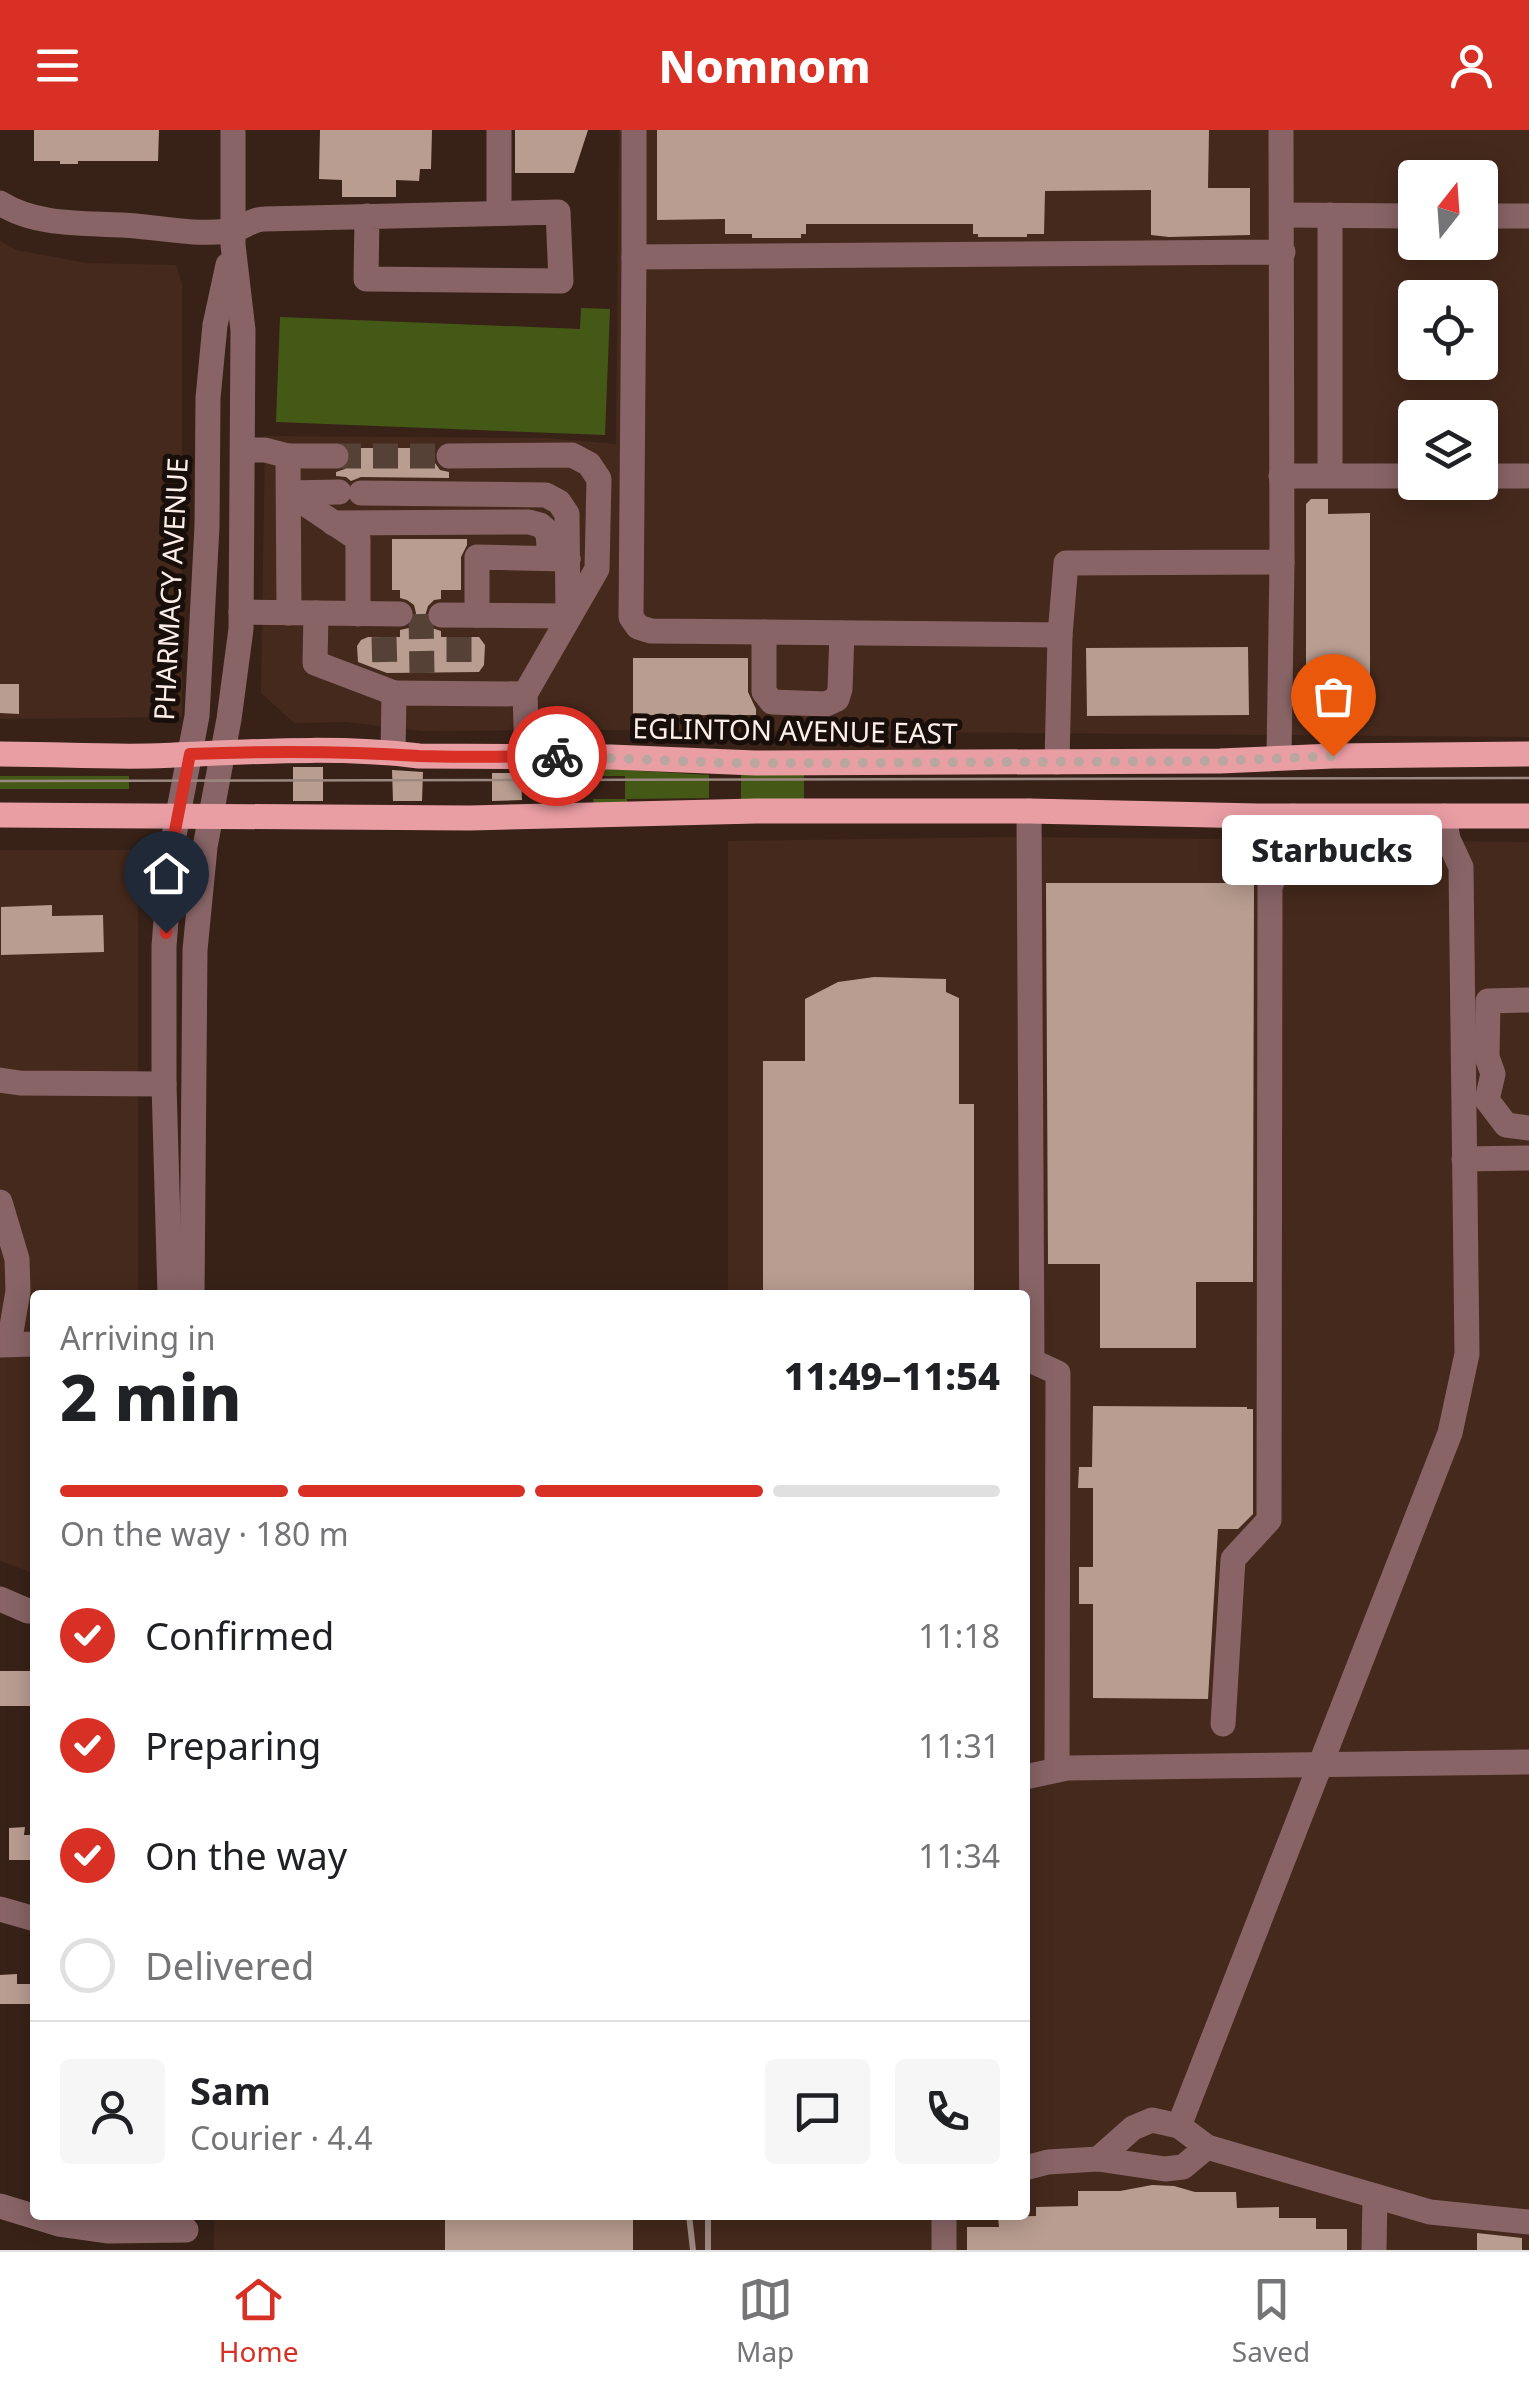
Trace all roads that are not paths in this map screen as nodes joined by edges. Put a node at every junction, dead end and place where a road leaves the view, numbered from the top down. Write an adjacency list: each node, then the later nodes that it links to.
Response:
1 (233, 130): 13 (street, PHARMACY AVENUE)
2 (500, 130): 6 (street)
3 (634, 130): 15 (street)
4 (1281, 130): 7 (street)
5 (0, 203): 13 (street)
6 (499, 213): 8 (street); 8 (street)
7 (1282, 214): 9 (street); 14 (street)
8 (367, 216): 13 (street)
9 (1330, 216): 10 (street); 22 (street)
10 (1398, 216)
11 (1498, 216): 12 (street)
12 (1529, 216)
13 (233, 238): 16 (street, PHARMACY AVENUE); 45 (street, PHARMACY AVENUE)
14 (1282, 252): 15 (street); 21 (street)
15 (634, 257): 37 (street)
16 (244, 450): 17 (street); 33 (street, PHARMACY AVENUE)
17 (288, 456): 18 (street); 26 (street)
18 (336, 456)
19 (449, 456): 20 (street)
20 (487, 456): 28 (street); 36 (street)
21 (1281, 476): 22 (street); 32 (street)
22 (1330, 476): 23 (street)
23 (1398, 476)
24 (1498, 476): 25 (street)
25 (1529, 476)
26 (289, 493): 27 (street); 29 (street); 34 (street)
27 (436, 494): 28 (street); 30 (street)
28 (488, 495): 30 (street)
29 (333, 523): 31 (street); 35 (street)
30 (567, 528): 31 (street)
31 (568, 560): 36 (street); 36 (street)
32 (1282, 562): 39 (street); 48 (street)
33 (241, 612): 34 (street); 43 (street, PHARMACY AVENUE)
34 (289, 613): 35 (street)
35 (316, 613): 40 (street)
36 (568, 616): 41 (street)
37 (764, 632): 38 (street); 38 (street)
38 (842, 633): 39 (street)
39 (1060, 635): 49 (street)
40 (388, 685): 41 (street); 42 (street)
41 (525, 694): 47 (street)
42 (393, 752): 43 (main road, EGLINTON AVENUE EAST); 47 (main road, EGLINTON AVENUE EAST)
43 (222, 753): 45 (main road, EGLINTON AVENUE EAST); 56 (street, PHARMACY AVENUE)
44 (0, 754): 45 (main road, EGLINTON AVENUE EAST)
45 (190, 754): 52 (street, PHARMACY AVENUE)
46 (1529, 754): 48 (main road, EGLINTON AVENUE EAST)
47 (526, 756): 49 (main road, EGLINTON AVENUE EAST)
48 (1280, 757): 49 (main road, EGLINTON AVENUE EAST)
49 (1057, 762)
50 (1029, 811): 53 (main road); 56 (main road); 73 (street)
51 (0, 814): 52 (main road)
52 (178, 816): 56 (main road); 59 (street, PHARMACY AVENUE)
53 (1293, 816): 54 (main road); 70 (street)
54 (1444, 816): 55 (main road); 62 (street)
55 (1529, 816)
56 (210, 817): 65 (street, PHARMACY AVENUE)
57 (1529, 1000): 60 (street)
58 (0, 1080): 59 (street)
59 (164, 1084): 64 (street, PHARMACY AVENUE)
60 (1529, 1128)
61 (1529, 1158): 62 (street)
62 (1464, 1160): 72 (street)
63 (0, 1202): 67 (street)
64 (170, 1290)
65 (192, 1290)
66 (30, 1344): 67 (street)
67 (4, 1345)
68 (0, 1599): 69 (street)
69 (30, 1611)
70 (1223, 1724)
71 (1529, 1762): 72 (street)
72 (1320, 1765): 73 (street); 77 (street)
73 (1056, 1770): 74 (street)
74 (1030, 1776)
75 (0, 1908): 76 (street)
76 (30, 1917)
77 (1179, 2126): 78 (street); 79 (street)
78 (1207, 2147): 79 (street); 81 (street)
79 (1098, 2159): 80 (street)
80 (1030, 2167)
81 (1375, 2196): 86 (street); 89 (street)
82 (0, 2206): 83 (street)
83 (30, 2215)
84 (46, 2220): 87 (street)
85 (944, 2220): 88 (street)
86 (1529, 2222)
87 (186, 2232)
88 (944, 2250)
89 (1374, 2250)

